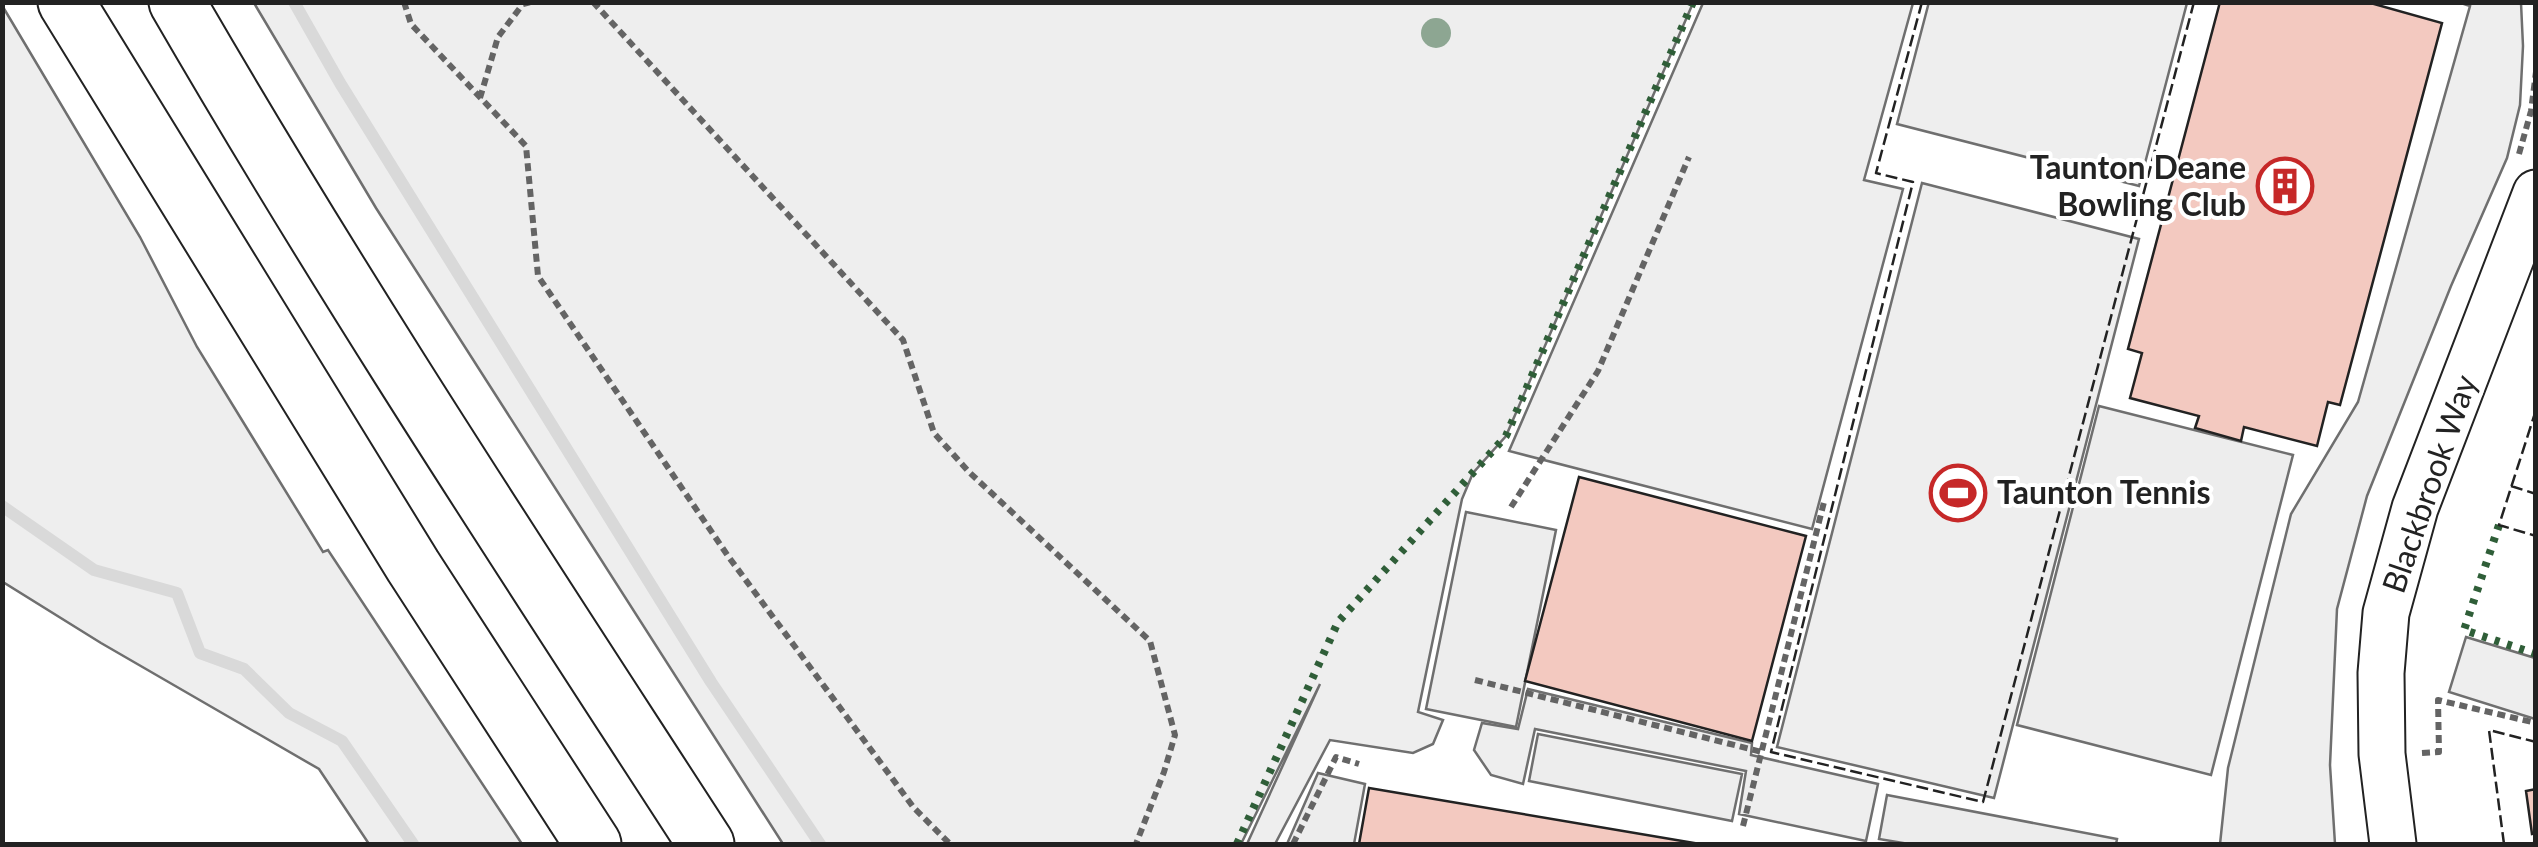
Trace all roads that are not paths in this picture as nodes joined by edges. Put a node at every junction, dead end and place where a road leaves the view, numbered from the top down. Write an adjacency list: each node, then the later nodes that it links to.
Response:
1 (66, 2): 4 (highway)
2 (177, 2): 5 (highway)
3 (2536, 193): 6 (street, Blackbrook Way)
4 (593, 844)
5 (706, 844)
6 (2394, 844)

